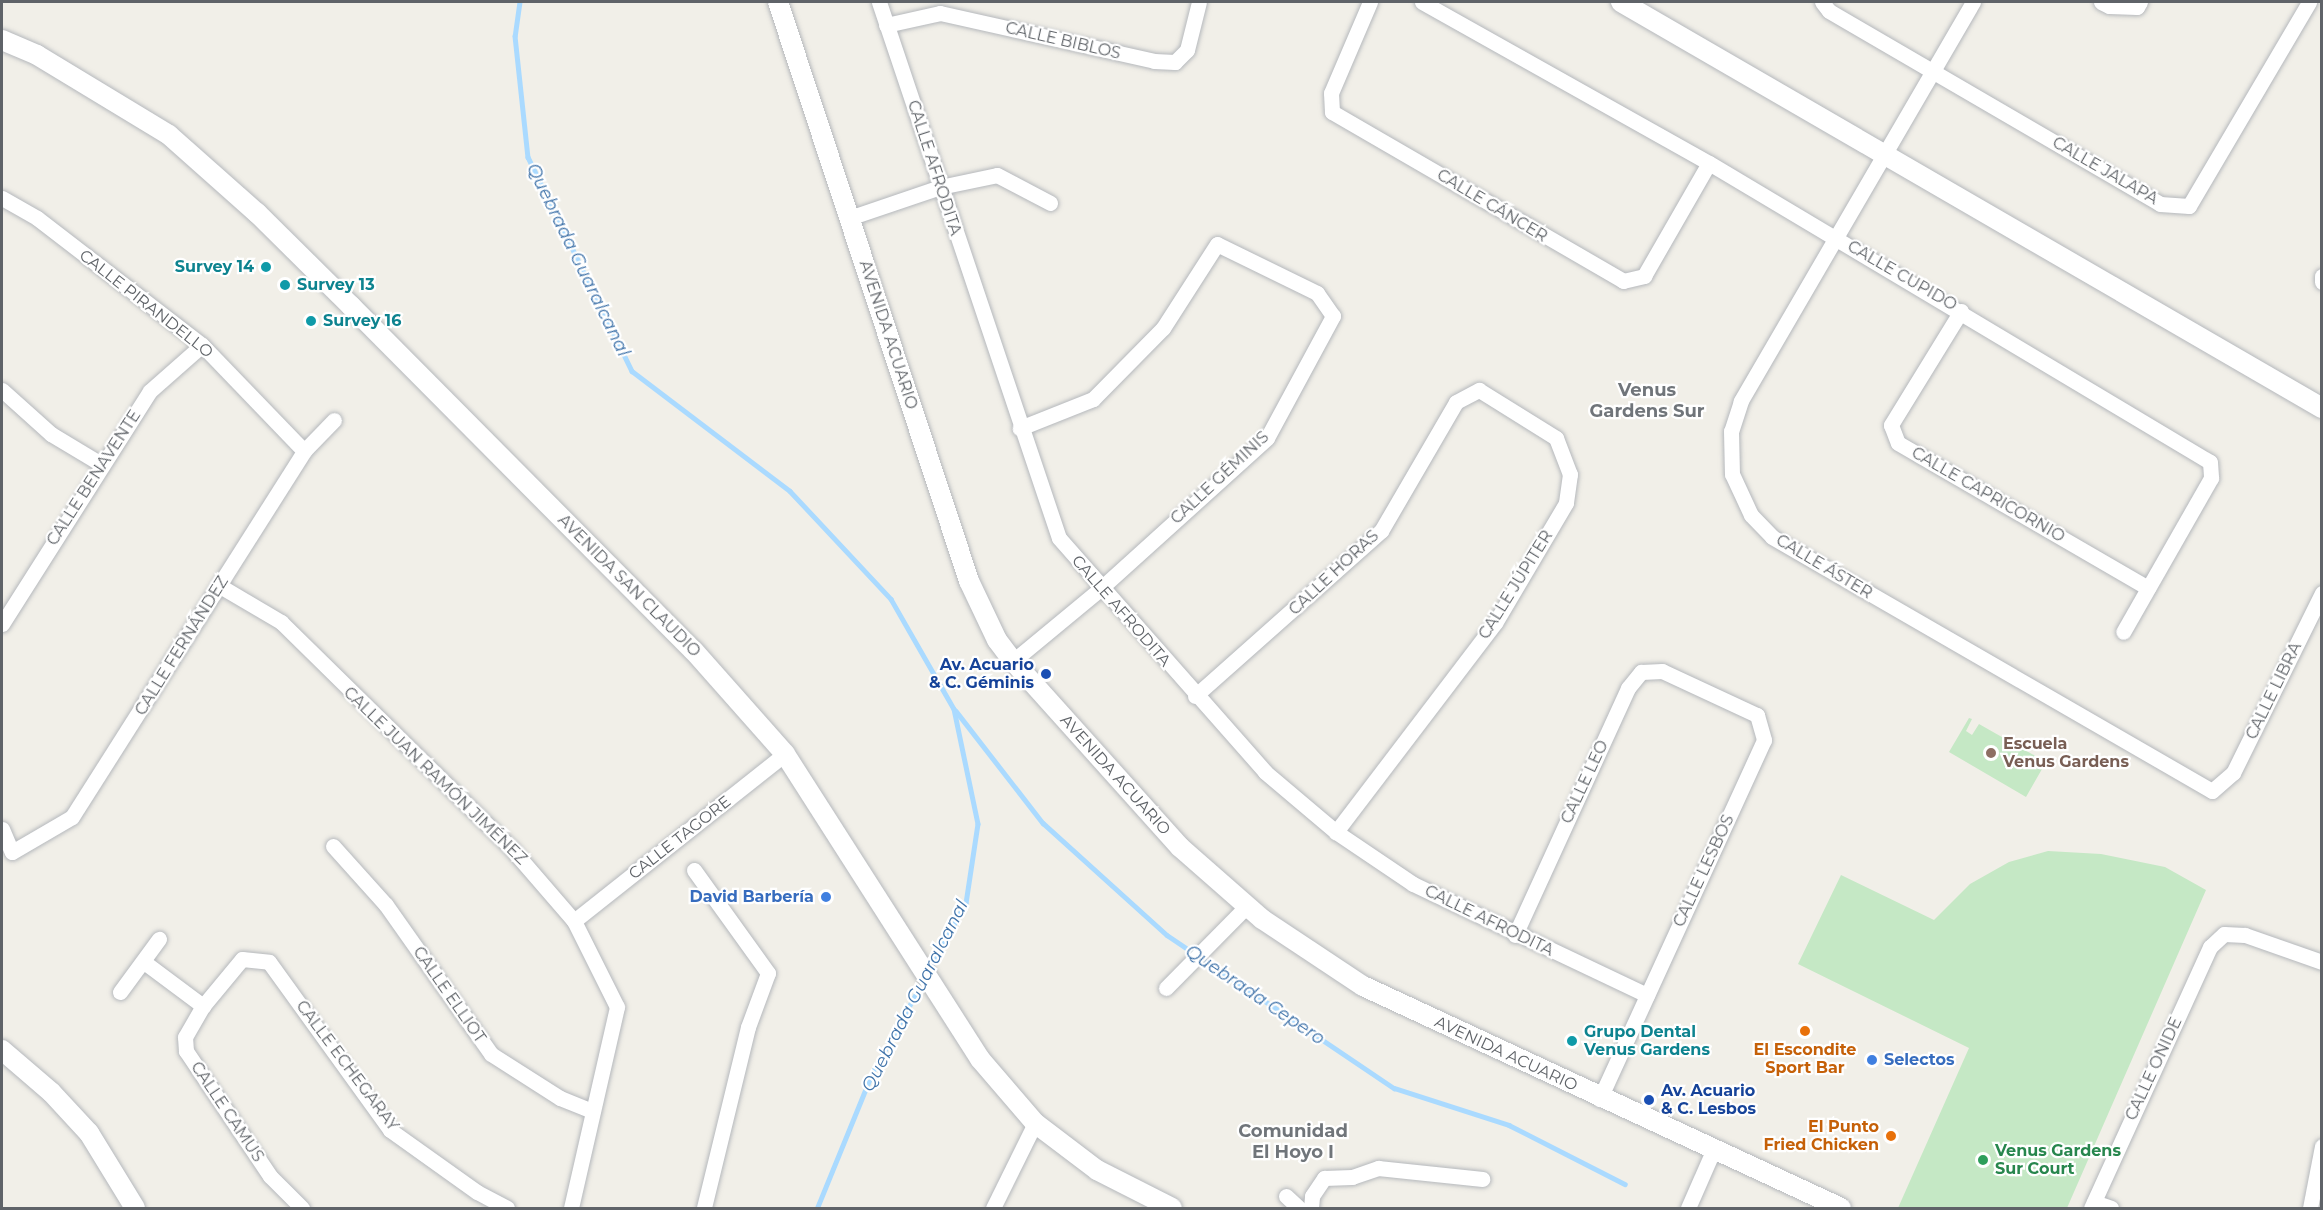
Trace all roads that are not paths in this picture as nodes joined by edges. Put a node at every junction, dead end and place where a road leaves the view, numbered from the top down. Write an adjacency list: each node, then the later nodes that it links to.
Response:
1 (778, 2): 20 (street, AVENIDA ACUARIO)
2 (879, 2): 12 (street, CALLE AFRODITA)
3 (1198, 2): 12 (street, CALLE BIBLOS)
4 (1370, 2): 16 (street, CALLE CÁNCER)
5 (1422, 2): 16 (street, CALLE CUPIDO)
6 (1621, 2): 15 (street)
7 (1822, 2): 14 (street, CALLE JALAPA)
8 (1973, 2): 14 (street, CALLE ÁSTER)
9 (2101, 2): 10 (street)
10 (2140, 2)
11 (2309, 2): 14 (street, CALLE JALAPA)
12 (886, 25): 17 (street, CALLE AFRODITA)
13 (2, 40): 42 (street, AVENIDA SAN CLAUDIO)
14 (1932, 71): 15 (street, CALLE ÁSTER)
15 (1884, 154): 21 (street, CALLE ÁSTER); 27 (street)
16 (1709, 164): 21 (street, CALLE CUPIDO)
17 (940, 187): 19 (street); 20 (street); 30 (street, CALLE AFRODITA)
18 (2, 198): 25 (street, CALLE PIRANDELLO)
19 (1050, 203)
20 (849, 218): 39 (street, AVENIDA ACUARIO)
21 (1835, 238): 24 (street, CALLE CUPIDO); 43 (street, CALLE ÁSTER)
22 (2322, 276): 23 (street)
23 (2322, 282)
24 (1961, 311): 34 (street, CALLE CUPIDO); 34 (street, CALLE CAPRICORNIO)
25 (202, 345): 31 (street, CALLE PIRANDELLO); 32 (street, CALLE BENAVENTE)
26 (2, 390): 32 (street)
27 (2322, 408)
28 (334, 420): 31 (street, CALLE FERNÁNDEZ)
29 (1443, 424): 41 (street, CALLE HORAS); 45 (street, CALLE JÚPITER)
30 (1020, 428): 35 (street, CALLE AFRODITA); 35 (street, CALLE GÉMINIS)
31 (304, 451): 33 (street, CALLE FERNÁNDEZ)
32 (101, 464): 37 (street, CALLE BENAVENTE)
33 (220, 586): 44 (street, CALLE FERNÁNDEZ); 49 (street, CALLE JUAN RAMÓN JIMÉNEZ)
34 (2148, 588): 38 (street, CALLE CUPIDO)
35 (1100, 589): 39 (street, CALLE GÉMINIS); 41 (street, CALLE AFRODITA)
36 (2322, 593): 43 (street, CALLE LIBRA)
37 (2, 624)
38 (2123, 632)
39 (1012, 661): 48 (street, AVENIDA ACUARIO)
40 (1684, 681): 50 (street, CALLE LEO); 56 (street, CALLE LESBOS)
41 (1195, 696): 45 (street, CALLE AFRODITA)
42 (785, 754): 49 (street, CALLE TAGORE); 61 (street, AVENIDA SAN CLAUDIO)
43 (2242, 756)
44 (2, 829)
45 (1336, 832): 50 (street, CALLE AFRODITA)
46 (333, 846): 60 (street, CALLE ELLIOT)
47 (694, 870): 71 (street)
48 (1247, 906): 54 (street); 59 (street, AVENIDA ACUARIO)
49 (574, 921): 60 (street, CALLE JUAN RAMÓN JIMÉNEZ)
50 (1515, 935): 56 (street, CALLE AFRODITA)
51 (159, 939): 52 (street)
52 (144, 962): 55 (street); 57 (street)
53 (2322, 962): 66 (street, CALLE ONIDE)
54 (1166, 988)
55 (120, 992)
56 (1647, 995): 59 (street, CALLE LESBOS)
57 (203, 1006): 68 (street, CALLE CAMUS); 69 (street, CALLE ECHEGARAY)
58 (2, 1050): 67 (street)
59 (1599, 1099): 63 (street, AVENIDA ACUARIO)
60 (593, 1111): 70 (street, CALLE JUAN RAMÓN JIMÉNEZ)
61 (1035, 1122): 72 (street); 73 (street, AVENIDA SAN CLAUDIO)
62 (2322, 1146): 79 (street)
63 (1713, 1151): 76 (street); 77 (street, AVENIDA ACUARIO)
64 (1482, 1179): 75 (street)
65 (1286, 1196): 74 (street)
66 (2092, 1205): 78 (street)
67 (135, 1209)
68 (302, 1209)
69 (507, 1209)
70 (571, 1209)
71 (704, 1209)
72 (993, 1209)
73 (1172, 1209)
74 (1299, 1209)
75 (1311, 1209)
76 (1688, 1209)
77 (1841, 1209)
78 (2111, 1209)
79 (2310, 1209)

